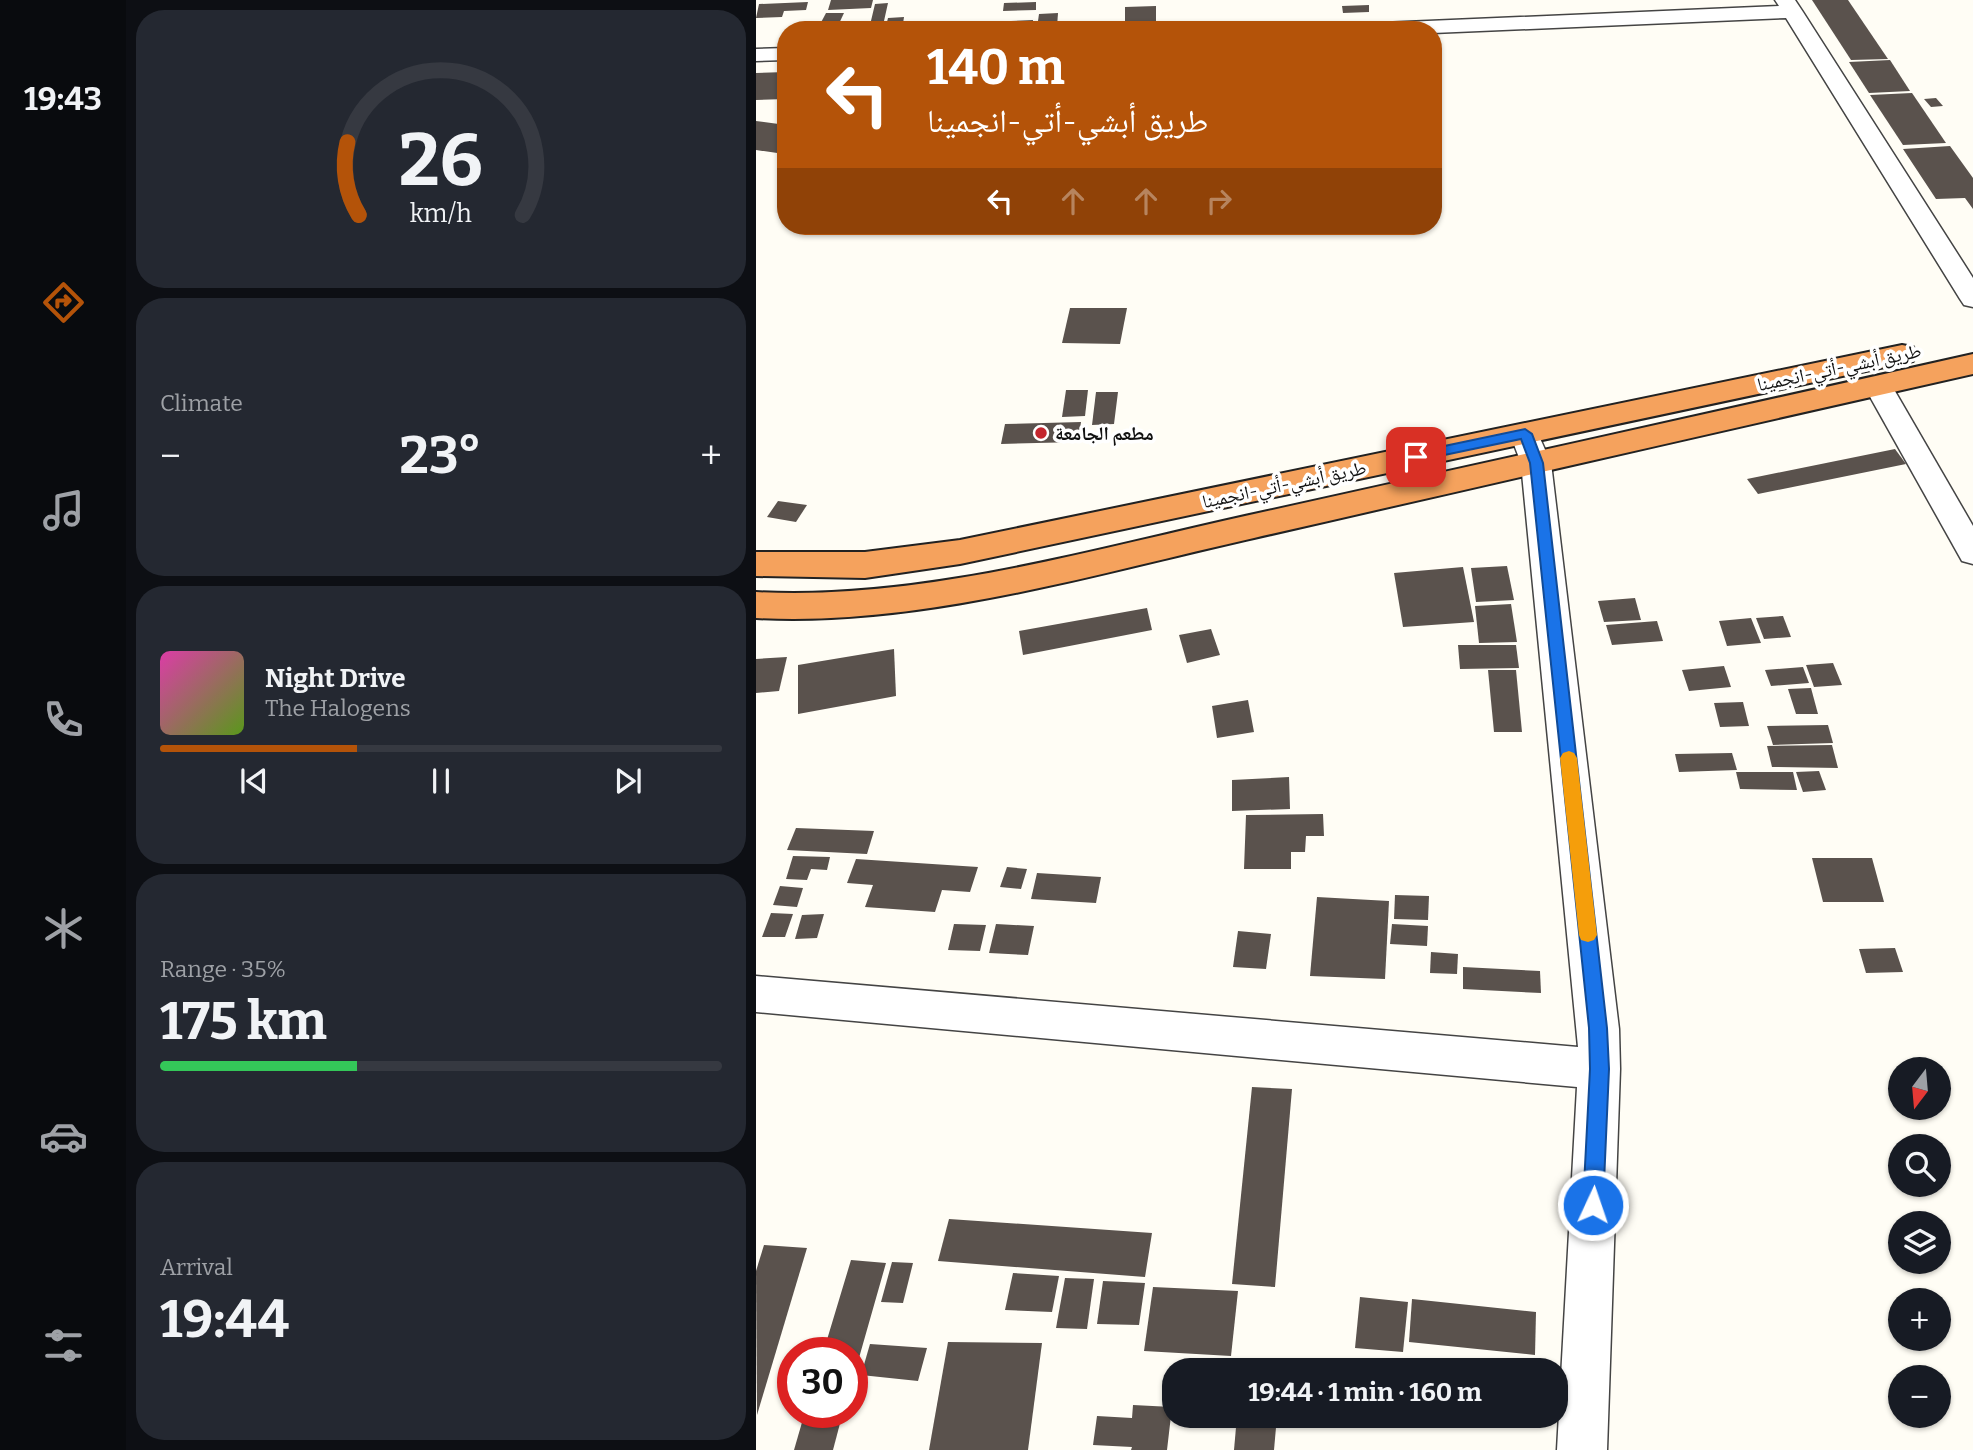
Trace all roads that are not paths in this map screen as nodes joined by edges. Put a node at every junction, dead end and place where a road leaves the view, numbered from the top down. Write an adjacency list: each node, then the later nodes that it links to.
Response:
1 (1789, 6): 2 (street); 5 (street)
2 (1442, 25)
3 (777, 54): 4 (street)
4 (756, 55)
5 (1973, 299)
6 (1973, 339): 9 (highway, طريق أبشي-أتي-انجمينا)
7 (1973, 364): 8 (highway)
8 (1878, 386): 9 (highway); 10 (street)
9 (1531, 448): 11 (highway, طريق أبشي-أتي-انجمينا); 12 (highway); 14 (street)
10 (1973, 553)
11 (756, 564)
12 (756, 605)
13 (756, 994): 14 (street)
14 (1599, 1069): 15 (street)
15 (1582, 1450)

